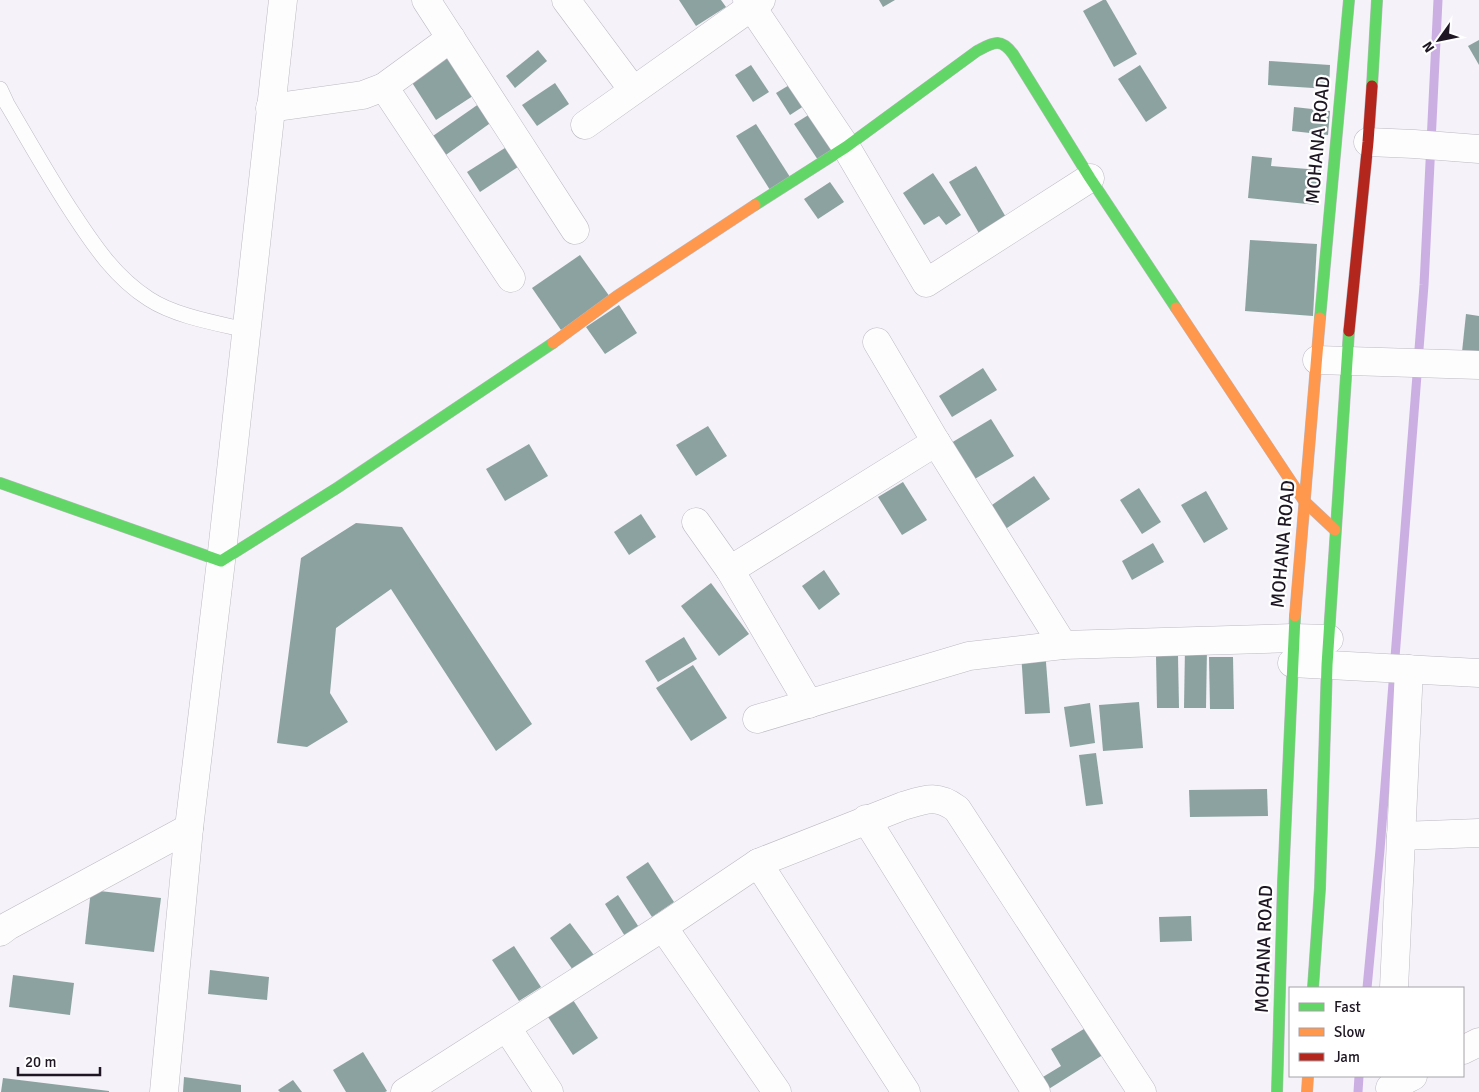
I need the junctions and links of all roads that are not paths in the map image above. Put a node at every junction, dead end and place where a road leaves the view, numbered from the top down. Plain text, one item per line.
1 (283, 0) edge
2 (426, 0) edge
3 (566, 0) edge
4 (1349, 0) edge
5 (1377, 0) edge
6 (753, 2) edge
7 (451, 38) junction
8 (384, 87) junction
9 (0, 89) edge
10 (632, 90) junction
11 (270, 108) junction
12 (585, 125) dead end
13 (1368, 142) junction
14 (846, 147) junction
15 (1479, 149) edge
16 (1090, 178) junction
17 (575, 230) dead end
18 (511, 278) dead end
19 (246, 330) junction
20 (877, 342) dead end
21 (1317, 360) junction
22 (1346, 361) junction
23 (1479, 365) edge
24 (936, 442) junction
25 (0, 483) edge
26 (1304, 501) junction
27 (696, 522) dead end
28 (1335, 530) junction
29 (221, 561) junction
30 (730, 570) junction
31 (1063, 645) junction
32 (1293, 650) junction
33 (1328, 652) junction
34 (1404, 669) junction
35 (1479, 673) edge
36 (809, 704) junction
37 (757, 719) dead end
38 (866, 819) junction
39 (189, 828) junction
40 (1479, 832) edge
41 (1401, 836) junction
42 (758, 863) junction
43 (662, 928) junction
44 (0, 932) edge
45 (1313, 987) edge
46 (1394, 987) edge
47 (507, 1028) junction
48 (1479, 1042) edge
49 (1464, 1050) edge
50 (1308, 1077) edge
51 (164, 1092) edge
52 (405, 1092) edge
53 (549, 1092) edge
54 (777, 1092) edge
55 (906, 1092) edge
56 (1036, 1092) edge
57 (1142, 1092) edge
58 (1277, 1092) edge
59 (1307, 1092) edge

1 - 11 street
2 - 7 street
3 - 10 street
4 - 21 street, MOHANA ROAD
5 - 13 street
6 - 10 street
6 - 14 street
7 - 8 street
7 - 17 street
8 - 11 street
8 - 18 street
9 - 19 lane
10 - 12 street
11 - 19 street
13 - 15 street
13 - 22 street
14 - 16 street
14 - 16 street
14 - 29 street
16 - 26 street
19 - 29 street
20 - 24 street
21 - 22 street
21 - 26 street, MOHANA ROAD
22 - 23 street
22 - 28 street
24 - 30 street
24 - 31 street
25 - 29 street
26 - 28 street
26 - 32 street, MOHANA ROAD
27 - 30 street
28 - 33 street
29 - 39 street
30 - 36 street
31 - 32 street
31 - 36 street
32 - 33 street
32 - 58 street, MOHANA ROAD
33 - 34 street
33 - 45 street
34 - 35 street
34 - 41 street
36 - 37 street
38 - 42 street
38 - 56 street
38 - 57 street
39 - 44 street
39 - 51 street
40 - 41 street
41 - 46 street
42 - 43 street
42 - 55 street
43 - 47 street
43 - 54 street
47 - 52 street
47 - 53 street
48 - 49 street
50 - 59 street

